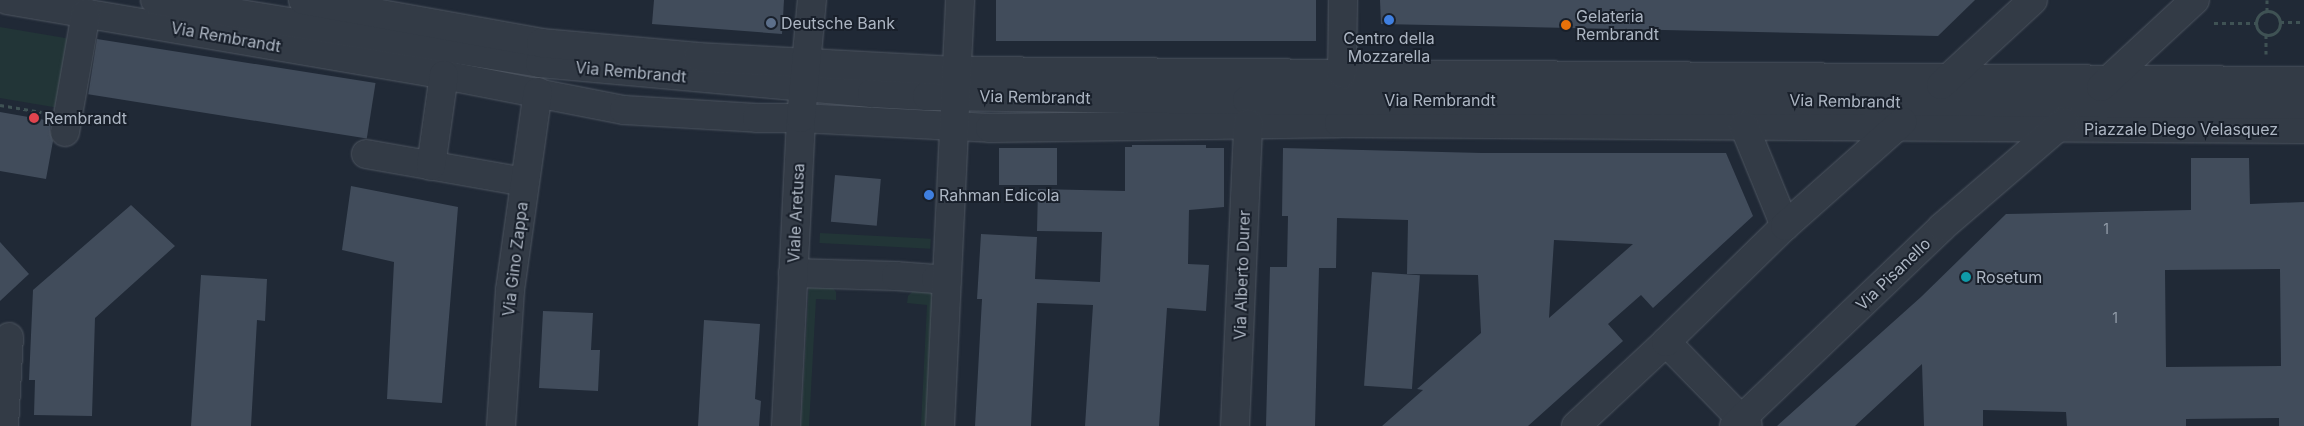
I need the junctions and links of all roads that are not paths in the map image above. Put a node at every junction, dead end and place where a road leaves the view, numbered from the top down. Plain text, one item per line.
1 (7, 0) edge
2 (155, 0) edge
3 (303, 0) edge
4 (812, 0) edge
5 (960, 0) edge
6 (1343, 0) edge
7 (2033, 0) edge
8 (2201, 11) edge
9 (86, 14) junction
10 (804, 74) junction
11 (1342, 74) junction
12 (444, 75) junction
13 (1948, 79) junction
14 (2109, 80) junction
15 (2304, 81) edge
16 (956, 84) junction
17 (538, 92) junction
18 (1923, 102) junction
19 (2083, 103) junction
20 (2304, 105) edge
21 (801, 118) junction
22 (1248, 123) junction
23 (67, 125) road end
24 (1744, 126) junction
25 (954, 127) junction
26 (1896, 127) junction
27 (2057, 128) junction
28 (2304, 128) edge
29 (366, 154) dead end
30 (431, 166) junction
31 (524, 182) junction
32 (1785, 226) junction
33 (793, 273) junction
34 (947, 282) junction
35 (9, 337) dead end
36 (1666, 342) junction
37 (1742, 423) edge
38 (4, 426) edge
39 (501, 426) edge
40 (786, 426) edge
41 (940, 426) edge
42 (1235, 426) edge
43 (1576, 426) edge

1 - 9 street, Via Rembrandt
2 - 10 street, Via Rembrandt
3 - 10 street, Via Rembrandt
4 - 10 street, Viale Aretusa
5 - 16 street
6 - 11 street
7 - 13 street
8 - 14 street, Piazzale Diego Velasquez
9 - 12 street, Via Rembrandt
9 - 23 street
10 - 16 street, Via Rembrandt
10 - 21 street, Viale Aretusa
11 - 13 street, Via Rembrandt
11 - 16 street, Via Rembrandt
12 - 17 street, Via Rembrandt
12 - 30 street
13 - 14 street
13 - 18 street
14 - 15 street
14 - 19 street, Piazzale Diego Velasquez
16 - 18 street, Via Rembrandt
16 - 25 street
17 - 21 street, Via Rembrandt
17 - 31 street, Via Gino Zappa
18 - 19 street, Piazzale Diego Velasquez
18 - 26 street
19 - 20 street, Piazzale Diego Velasquez
19 - 27 street, Piazzale Diego Velasquez
21 - 25 street, Via Rembrandt
21 - 33 street, Viale Aretusa
22 - 24 street, Via Rembrandt
22 - 25 street, Via Rembrandt
22 - 42 street, Via Alberto Durer
24 - 26 street, Via Rembrandt
24 - 32 street
25 - 34 street
26 - 27 street, Piazzale Diego Velasquez
26 - 32 street
27 - 28 street, Piazzale Diego Velasquez
27 - 37 street, Via Pisanello
29 - 30 street
30 - 31 street
31 - 39 street, Via Gino Zappa
32 - 36 street
33 - 34 street
33 - 40 street, Viale Aretusa
34 - 41 street
35 - 38 street
36 - 37 street
36 - 43 street

